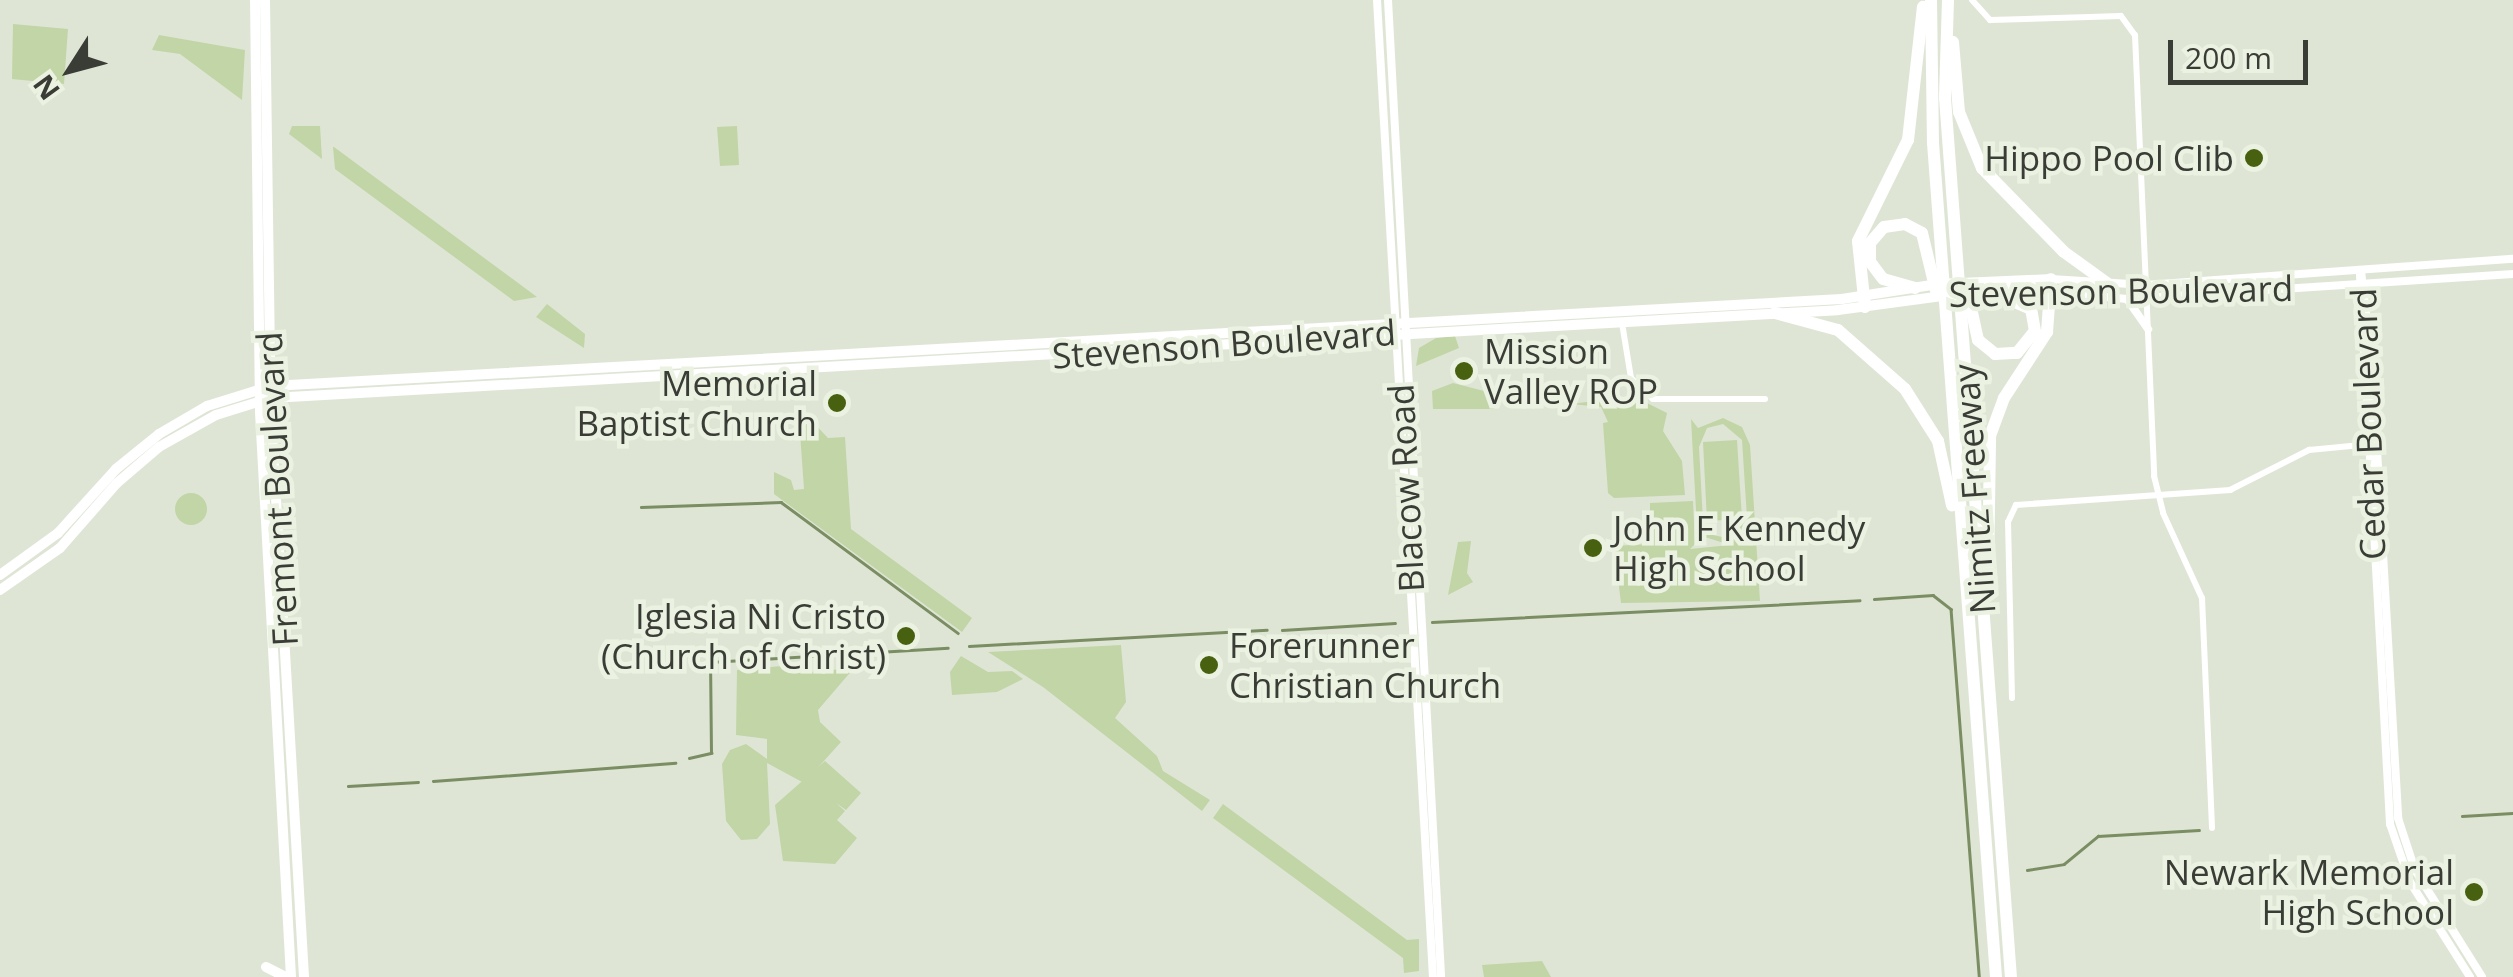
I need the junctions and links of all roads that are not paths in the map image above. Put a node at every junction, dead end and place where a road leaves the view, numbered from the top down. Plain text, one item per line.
1 (256, 0) edge
2 (265, 0) edge
3 (1378, 0) edge
4 (1388, 0) edge
5 (1930, 0) edge
6 (1949, 0) edge
7 (1972, 0) edge
8 (1953, 206) junction
9 (262, 208) junction
10 (2513, 260) edge
11 (2360, 271) junction
12 (2513, 274) edge
13 (2386, 282) junction
14 (2107, 283) junction
15 (2362, 283) junction
16 (1987, 285) junction
17 (2051, 285) junction
18 (2146, 285) junction
19 (1916, 292) junction
20 (2146, 297) junction
21 (2127, 298) junction
22 (1863, 302) junction
23 (2367, 311) junction
24 (1775, 313) junction
25 (1622, 322) junction
26 (1403, 327) junction
27 (2148, 329) junction
28 (1277, 340) junction
29 (1258, 353) dead end
30 (1950, 364) junction
31 (265, 393) junction
32 (1765, 399) dead end
33 (1402, 414) junction
34 (2372, 444) junction
35 (1416, 452) junction
36 (2157, 495) junction
37 (1962, 546) junction
38 (0, 575) edge
39 (0, 590) edge
40 (1982, 594) junction
41 (2012, 698) dead end
42 (2212, 828) dead end
43 (266, 967) dead end
44 (289, 977) edge
45 (304, 977) edge
46 (1433, 977) edge
47 (1441, 977) edge
48 (1996, 977) edge
49 (2011, 977) edge
50 (2470, 977) edge
51 (2482, 977) edge

1 - 9 main road, Fremont Boulevard
2 - 9 main road, Fremont Boulevard
3 - 26 main road, Blacow Road
4 - 26 main road, Blacow Road
5 - 22 highway
5 - 30 highway, Nimitz Freeway
6 - 8 highway, Nimitz Freeway
6 - 14 highway
7 - 18 street
8 - 16 highway
8 - 40 highway, Nimitz Freeway
9 - 31 main road, Fremont Boulevard
10 - 11 main road, Stevenson Boulevard
11 - 15 main road, Cedar Boulevard
11 - 18 main road, Stevenson Boulevard
12 - 13 main road, Stevenson Boulevard
13 - 15 main road, Stevenson Boulevard
13 - 23 main road
14 - 17 main road, Stevenson Boulevard
14 - 18 main road, Stevenson Boulevard
15 - 20 main road, Stevenson Boulevard
15 - 23 main road, Cedar Boulevard
15 - 34 main road, Cedar Boulevard
16 - 17 main road, Stevenson Boulevard
16 - 19 main road, Stevenson Boulevard
17 - 21 main road, Stevenson Boulevard
17 - 40 highway
18 - 20 street
19 - 22 main road, Stevenson Boulevard
19 - 30 highway
20 - 21 main road, Stevenson Boulevard
20 - 27 street
21 - 27 main road
22 - 24 main road, Stevenson Boulevard
22 - 26 main road, Stevenson Boulevard
23 - 34 main road, Cedar Boulevard
24 - 25 main road, Stevenson Boulevard
24 - 37 highway
25 - 26 main road, Stevenson Boulevard
25 - 32 street
26 - 28 main road, Stevenson Boulevard
26 - 31 main road, Stevenson Boulevard
26 - 33 main road, Blacow Road
26 - 35 main road, Blacow Road
27 - 36 street
28 - 29 street
28 - 31 main road, Stevenson Boulevard
30 - 37 highway, Nimitz Freeway
31 - 38 main road, Stevenson Boulevard
31 - 39 main road, Stevenson Boulevard
31 - 44 main road, Fremont Boulevard
31 - 45 main road, Fremont Boulevard
33 - 35 main road
33 - 46 main road, Blacow Road
34 - 36 street
34 - 50 main road, Cedar Boulevard
34 - 51 main road, Cedar Boulevard
35 - 47 main road, Blacow Road
36 - 41 street
36 - 42 street
37 - 48 highway, Nimitz Freeway
40 - 49 highway, Nimitz Freeway
43 - 44 main road

